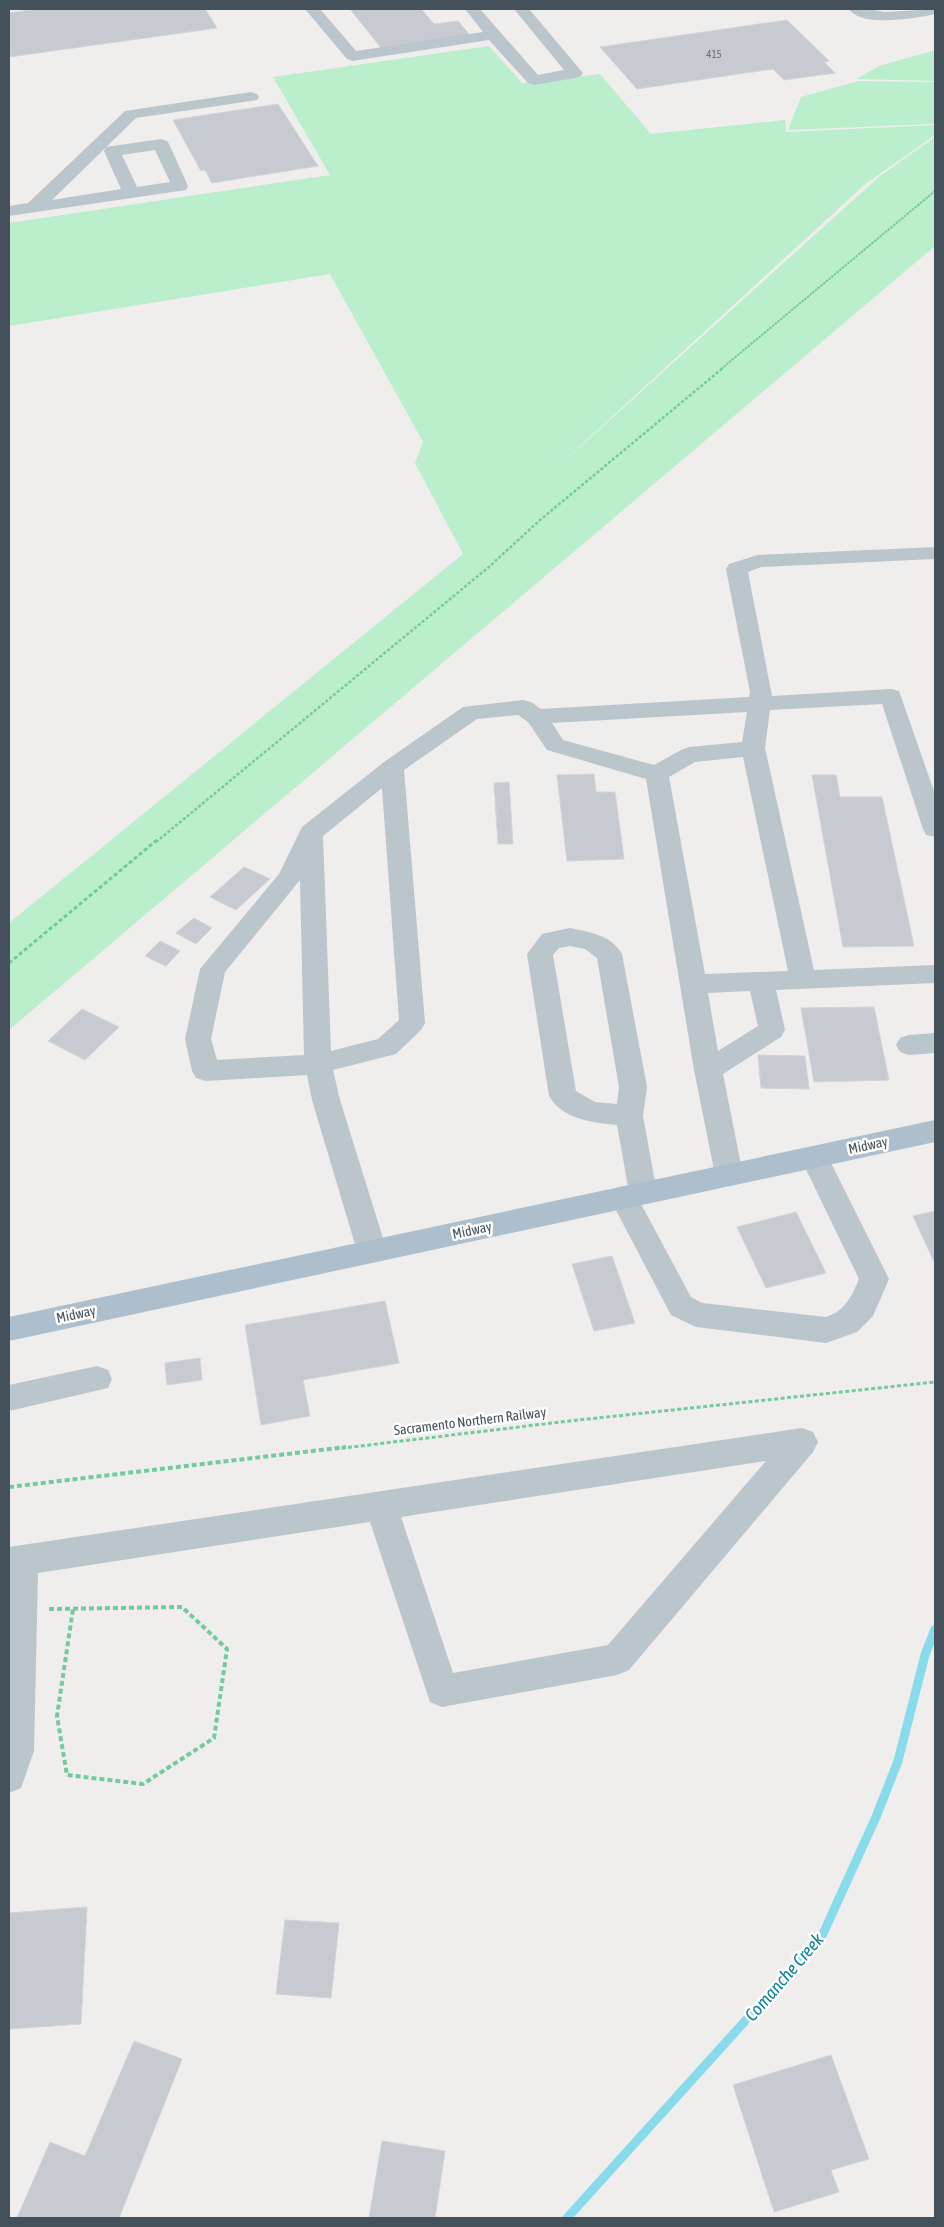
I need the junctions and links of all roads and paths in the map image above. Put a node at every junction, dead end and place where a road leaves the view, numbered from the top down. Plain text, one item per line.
1 (312, 9) edge
2 (472, 9) edge
3 (521, 9) edge
4 (856, 9) edge
5 (935, 10) edge
6 (493, 35) junction
7 (251, 97) dead end
8 (104, 149) junction
9 (935, 191) edge
10 (131, 193) junction
11 (34, 208) junction
12 (9, 211) edge
13 (935, 553) edge
14 (760, 704) junction
15 (536, 717) junction
16 (753, 748) junction
17 (392, 767) junction
18 (657, 774) junction
19 (935, 829) edge
20 (311, 833) junction
21 (9, 963) edge
22 (935, 974) edge
23 (803, 979) junction
24 (761, 980) junction
25 (694, 984) junction
26 (935, 1043) edge
27 (908, 1045) dead end
28 (318, 1064) junction
29 (708, 1070) junction
30 (629, 1116) junction
31 (935, 1131) edge
32 (814, 1157) junction
33 (729, 1175) junction
34 (633, 1195) junction
35 (372, 1251) junction
36 (9, 1328) edge
37 (97, 1379) dead end
38 (935, 1382) edge
39 (9, 1398) edge
40 (9, 1487) edge
41 (381, 1506) junction
42 (16, 1562) edge
43 (21, 1609) junction
44 (73, 1609) junction
45 (9, 1776) edge

1 - 6 lane
2 - 6 lane
3 - 6 lane
4 - 5 lane
7 - 8 lane
8 - 10 lane
8 - 10 lane
8 - 11 lane
9 - 21 path
10 - 11 lane
11 - 12 lane
13 - 14 lane
14 - 15 lane
14 - 16 lane
14 - 19 lane
15 - 17 lane
15 - 18 lane
16 - 18 lane
16 - 23 lane
17 - 20 lane
17 - 28 lane
18 - 25 lane
20 - 28 lane
20 - 28 lane
22 - 23 lane
23 - 24 lane
24 - 25 lane
24 - 29 lane
25 - 29 lane
26 - 27 lane
28 - 35 lane
29 - 33 lane
30 - 30 lane
30 - 34 lane
31 - 32 main road, Midway
32 - 33 main road, Midway
32 - 34 lane
33 - 34 main road, Midway
34 - 35 main road, Midway
35 - 36 main road, Midway
37 - 39 lane
38 - 40 path, Sacramento Northern Railway
41 - 41 lane
41 - 42 lane
42 - 43 lane
43 - 44 path
43 - 45 lane
44 - 44 path

